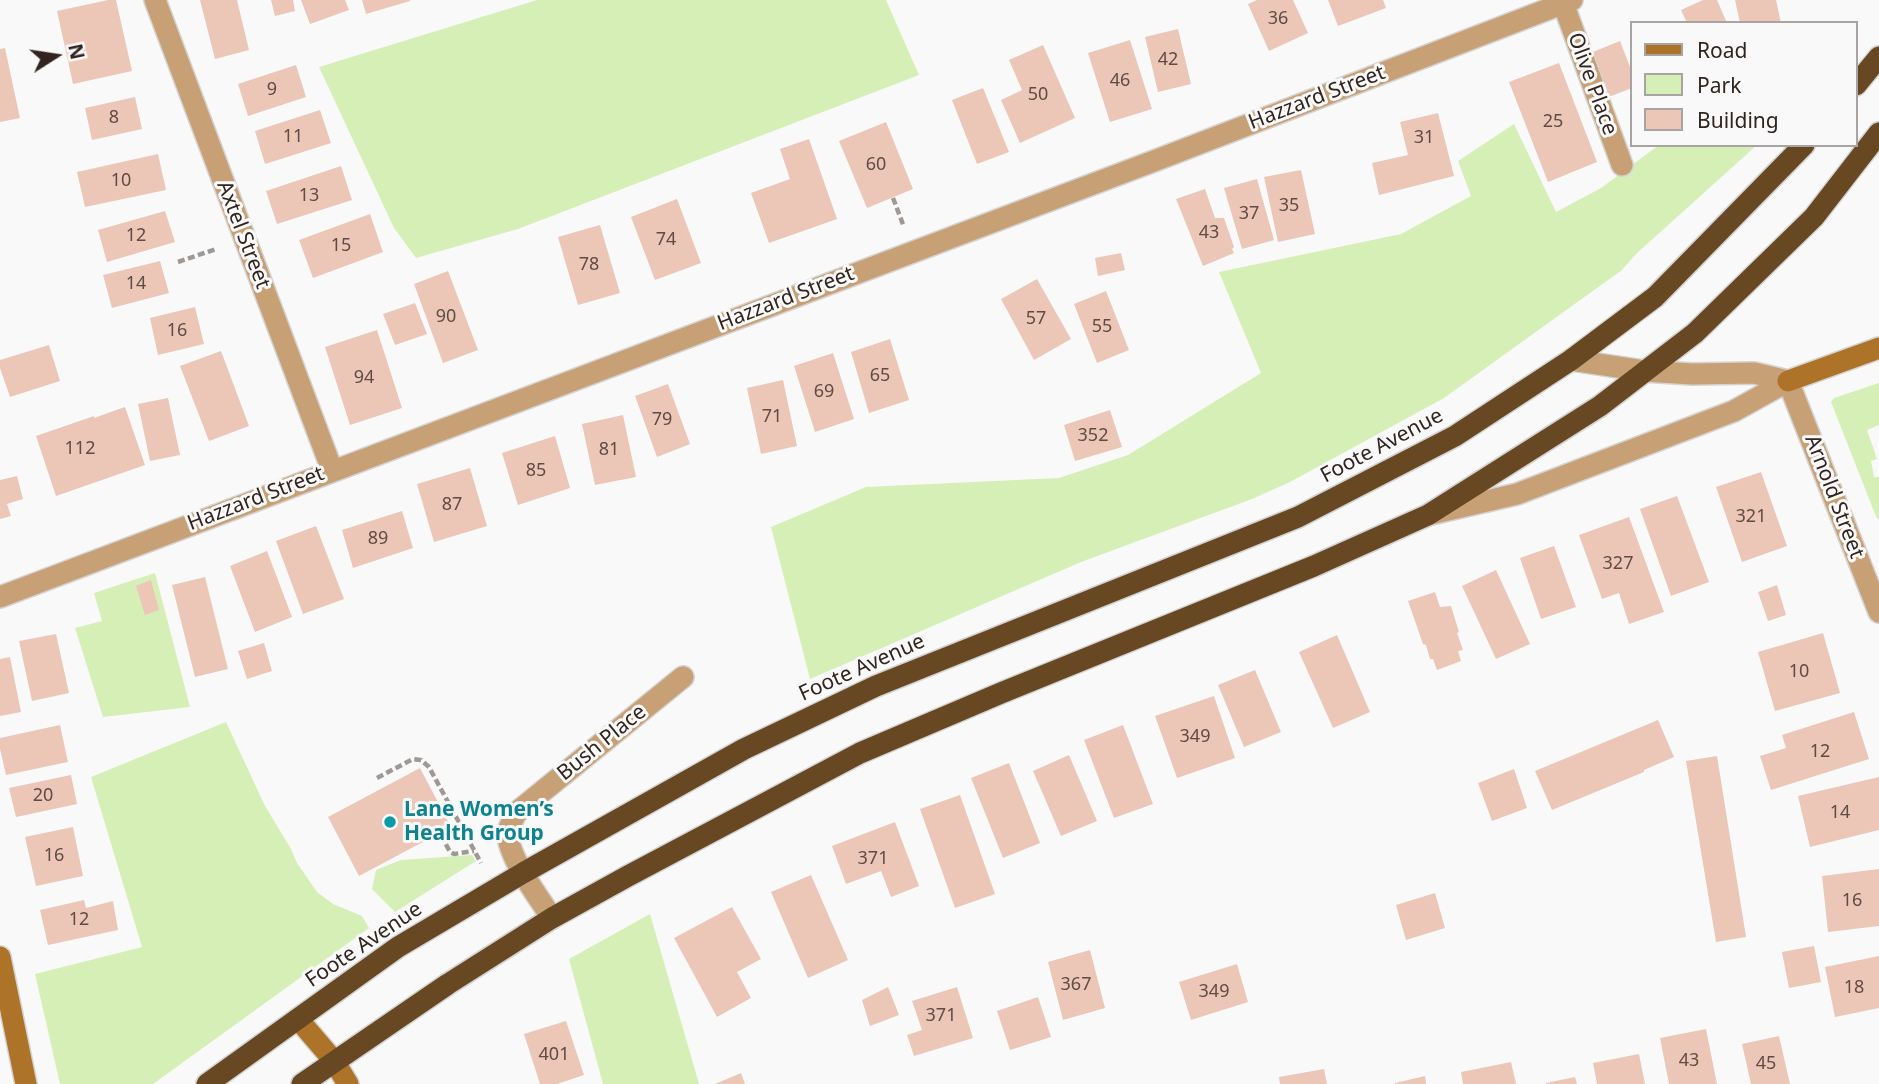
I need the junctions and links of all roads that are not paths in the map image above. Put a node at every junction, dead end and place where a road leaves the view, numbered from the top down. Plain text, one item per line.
1 (155, 0) edge
2 (1568, 2) edge
3 (1879, 57) edge
4 (1858, 83) edge
5 (1879, 133) edge
6 (1802, 147) edge
7 (1622, 165) dead end
8 (1879, 348) edge
9 (1571, 360) junction
10 (1644, 372) junction
11 (1788, 381) junction
12 (332, 470) junction
13 (1428, 515) junction
14 (0, 597) edge
15 (1879, 612) edge
16 (683, 677) dead end
17 (523, 873) junction
18 (552, 918) junction
19 (0, 957) edge
20 (298, 1019) junction
21 (334, 1061) junction
22 (26, 1084) edge
23 (207, 1084) edge
24 (302, 1084) edge
25 (348, 1084) edge

1 - 12 street, Axtel Street
2 - 7 street, Olive Place
2 - 12 street, Hazzard Street
3 - 4 highway
5 - 10 highway
6 - 9 highway, Foote Avenue
8 - 11 street
9 - 10 street
9 - 17 highway, Foote Avenue
10 - 11 street
10 - 13 highway
11 - 13 street
11 - 15 street, Arnold Street
12 - 14 street, Hazzard Street
13 - 18 highway
16 - 17 street, Bush Place
17 - 18 street, Bush Place
17 - 20 highway, Foote Avenue
18 - 21 highway
19 - 22 street
20 - 21 street
20 - 23 highway, Foote Avenue
21 - 24 highway
21 - 25 street

